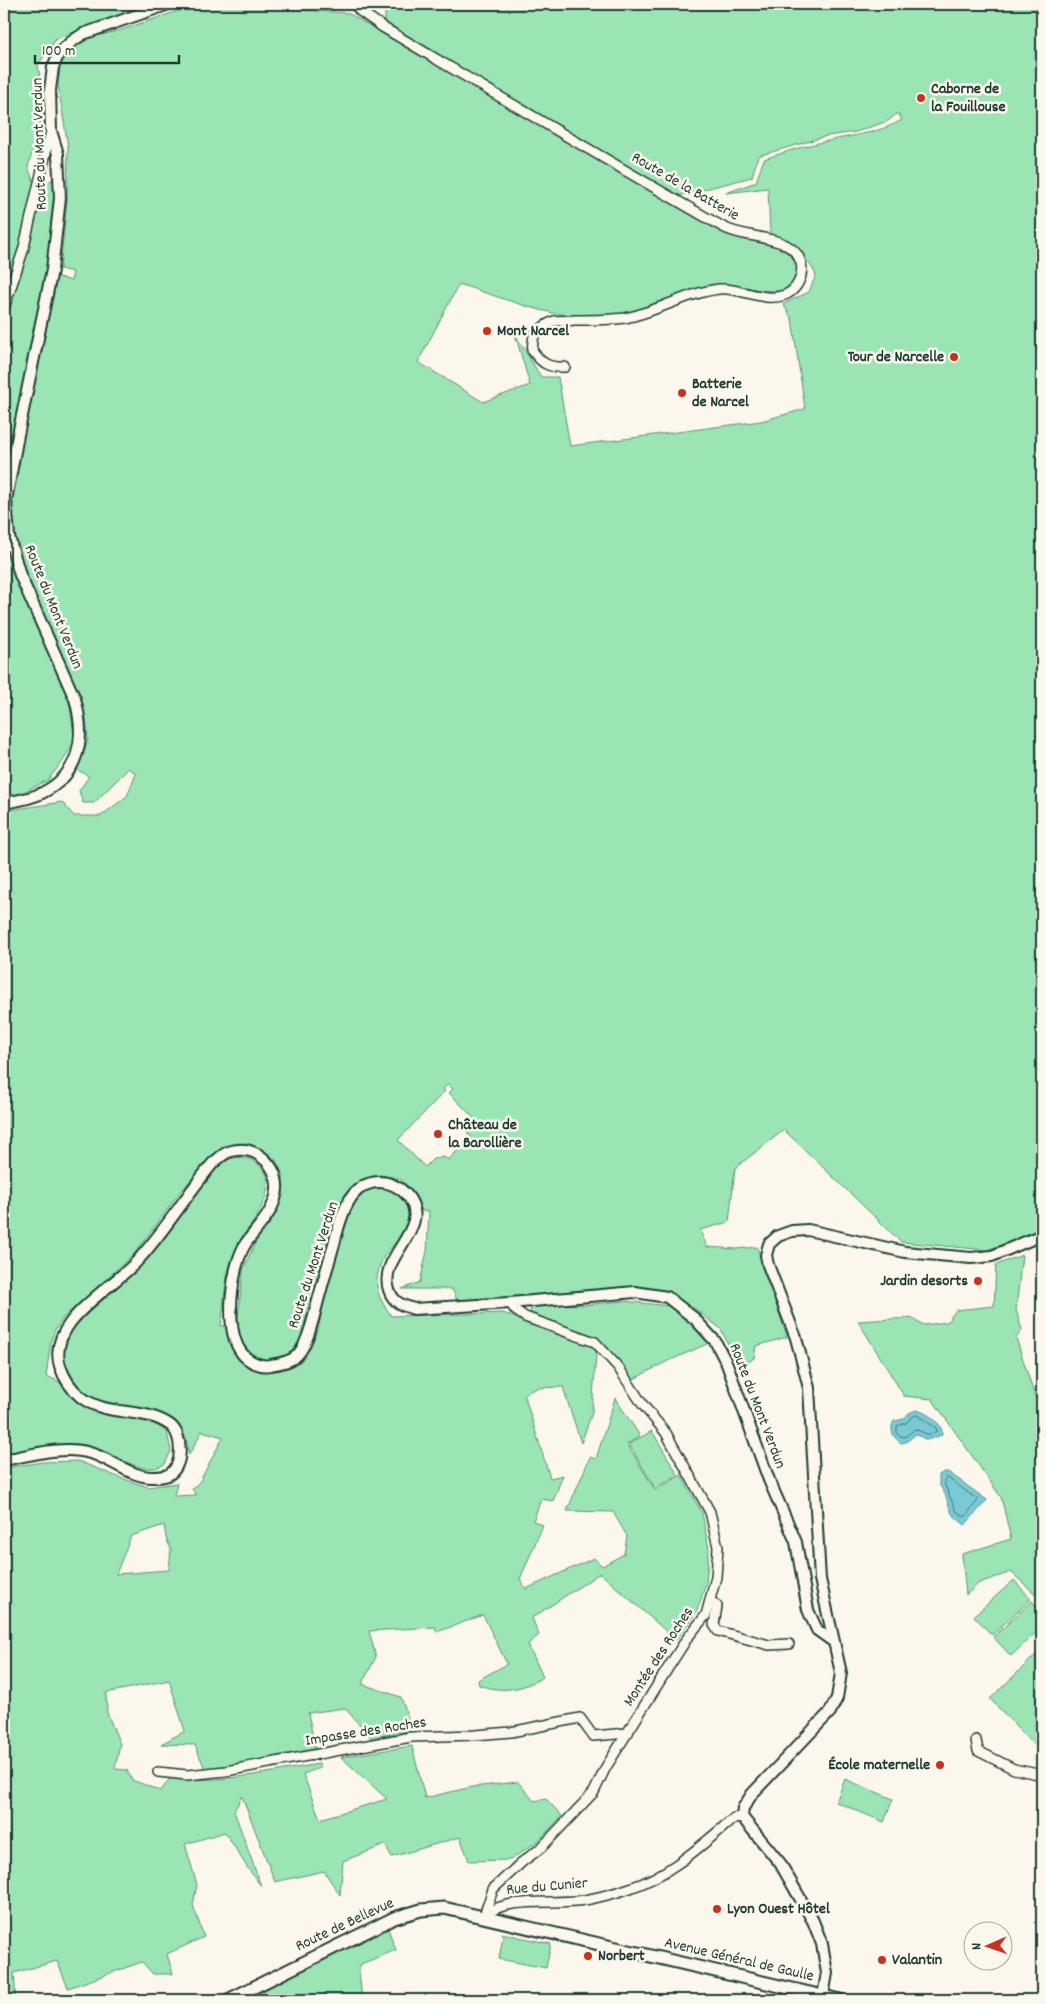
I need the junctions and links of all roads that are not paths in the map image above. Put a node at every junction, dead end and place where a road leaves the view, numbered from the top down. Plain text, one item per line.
1 (168, 4) edge
2 (354, 4) edge
3 (52, 131) junction
4 (4, 308) edge
5 (565, 367) dead end
6 (4, 803) edge
7 (1042, 1235) edge
8 (510, 1303) junction
9 (4, 1460) edge
10 (711, 1601) junction
11 (834, 1642) junction
12 (789, 1644) dead end
13 (628, 1733) junction
14 (976, 1740) dead end
15 (158, 1772) dead end
16 (1042, 1775) edge
17 (742, 1817) junction
18 (484, 1916) junction
19 (823, 1996) junction
20 (228, 2000) edge
21 (839, 2000) edge

1 - 3 street, Route du Mont Verdun
2 - 5 street, Route de la Batterie
3 - 4 street
3 - 6 street, Route du Mont Verdun
7 - 11 street
8 - 9 street, Route du Mont Verdun
8 - 10 street, Montée des Roches
8 - 11 street, Route du Mont Verdun
10 - 12 street
10 - 13 street, Montée des Roches
11 - 17 street
13 - 15 street, Impasse des Roches
13 - 18 street, Montée des Roches
14 - 16 street
17 - 18 street, Rue du Cunier
17 - 19 street
18 - 19 main road, Avenue Général de Gaulle
18 - 20 main road, Route de Bellevue
19 - 21 main road, Avenue Général de Gaulle

